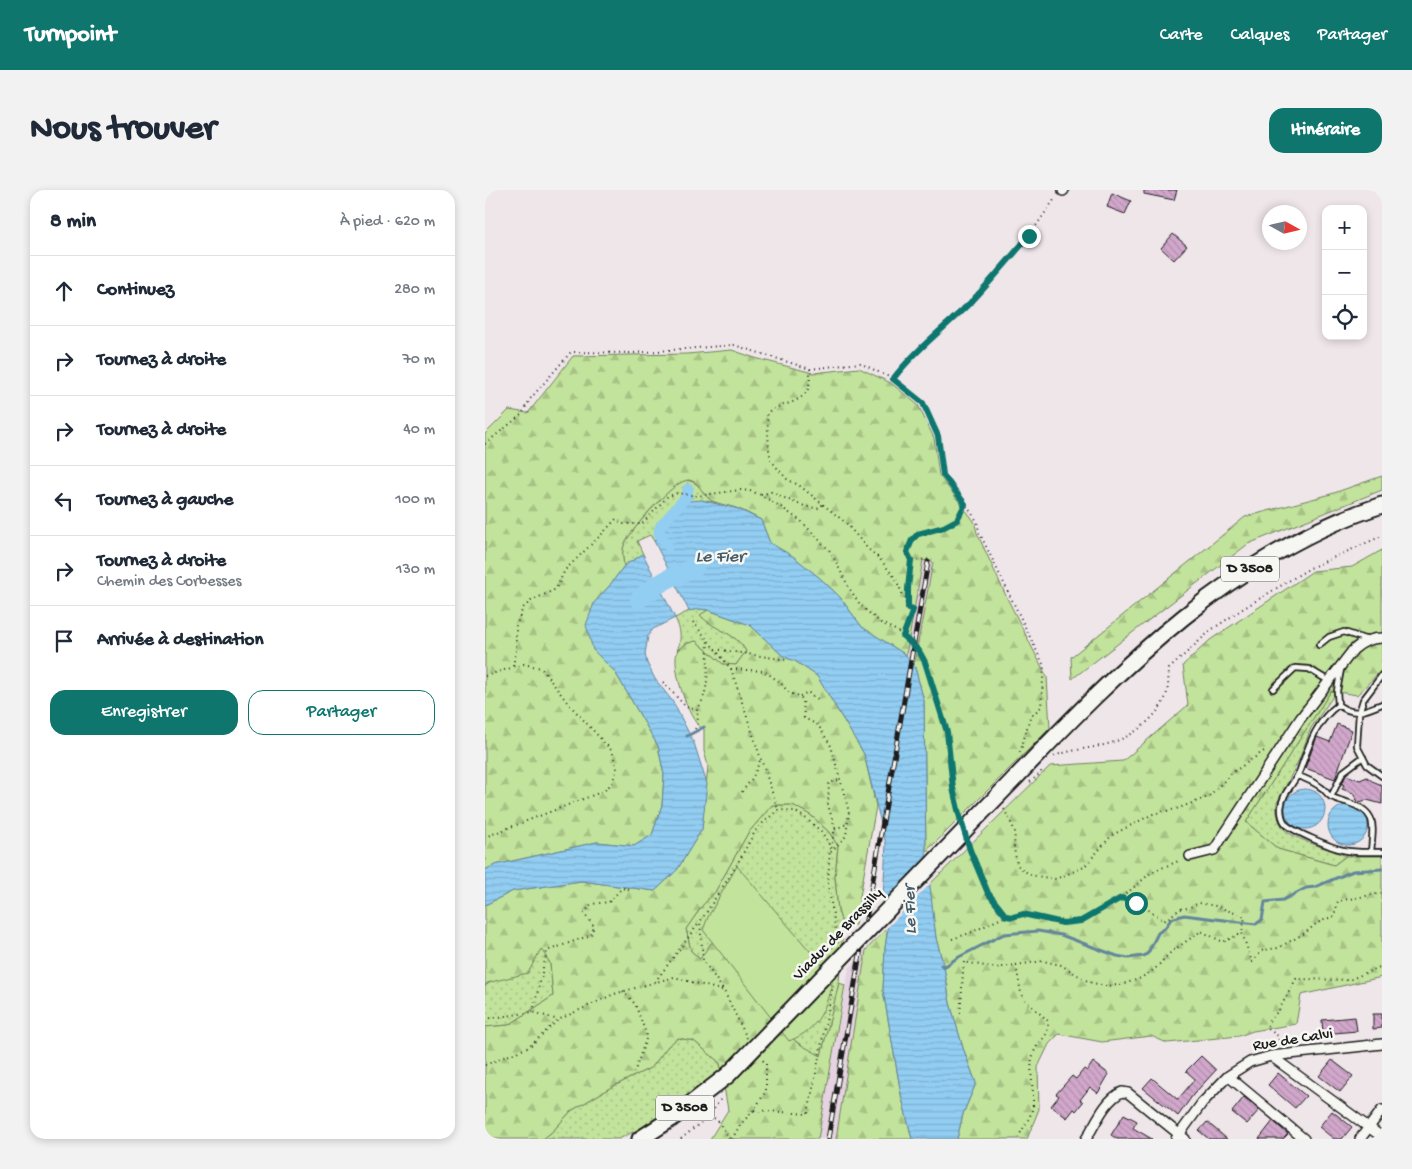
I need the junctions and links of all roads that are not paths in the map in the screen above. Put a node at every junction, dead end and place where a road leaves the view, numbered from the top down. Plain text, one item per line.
1 (1382, 505) edge
2 (1382, 638) edge
3 (1369, 640) junction
4 (1319, 645) dead end
5 (1341, 666) junction
6 (1382, 675) edge
7 (1329, 681) junction
8 (1273, 689) dead end
9 (1382, 704) edge
10 (1338, 705) junction
11 (1359, 713) junction
12 (1363, 757) junction
13 (1298, 776) junction
14 (1382, 776) edge
15 (1331, 797) junction
16 (1371, 852) junction
17 (1382, 852) edge
18 (1190, 856) road end
19 (1382, 1044) edge
20 (1271, 1056) junction
21 (728, 1075) junction
22 (1228, 1076) junction
23 (1382, 1110) edge
24 (1369, 1127) junction
25 (1180, 1137) edge
26 (1382, 1137) edge
27 (640, 1139) edge
28 (655, 1139) edge
29 (1087, 1139) edge
30 (1304, 1139) edge
31 (1360, 1139) edge

1 - 21 highway, Viaduc de Brassilly / D 3508, bridge
2 - 3 street
3 - 4 lane
3 - 5 street
5 - 7 street
5 - 10 lane
6 - 11 lane
7 - 8 lane
7 - 18 street
9 - 11 lane
10 - 11 lane
10 - 13 lane
11 - 12 lane
12 - 14 lane
12 - 15 lane
13 - 15 lane
13 - 16 lane
15 - 16 lane
16 - 17 lane
19 - 20 street, Rue de Calvi
20 - 22 street, Rue de Calvi
20 - 24 street
21 - 27 highway, D 3508
21 - 28 highway, D 3508
22 - 25 street, Rue de Calvi
22 - 30 street
23 - 24 street
24 - 26 street
24 - 31 street
25 - 29 street

